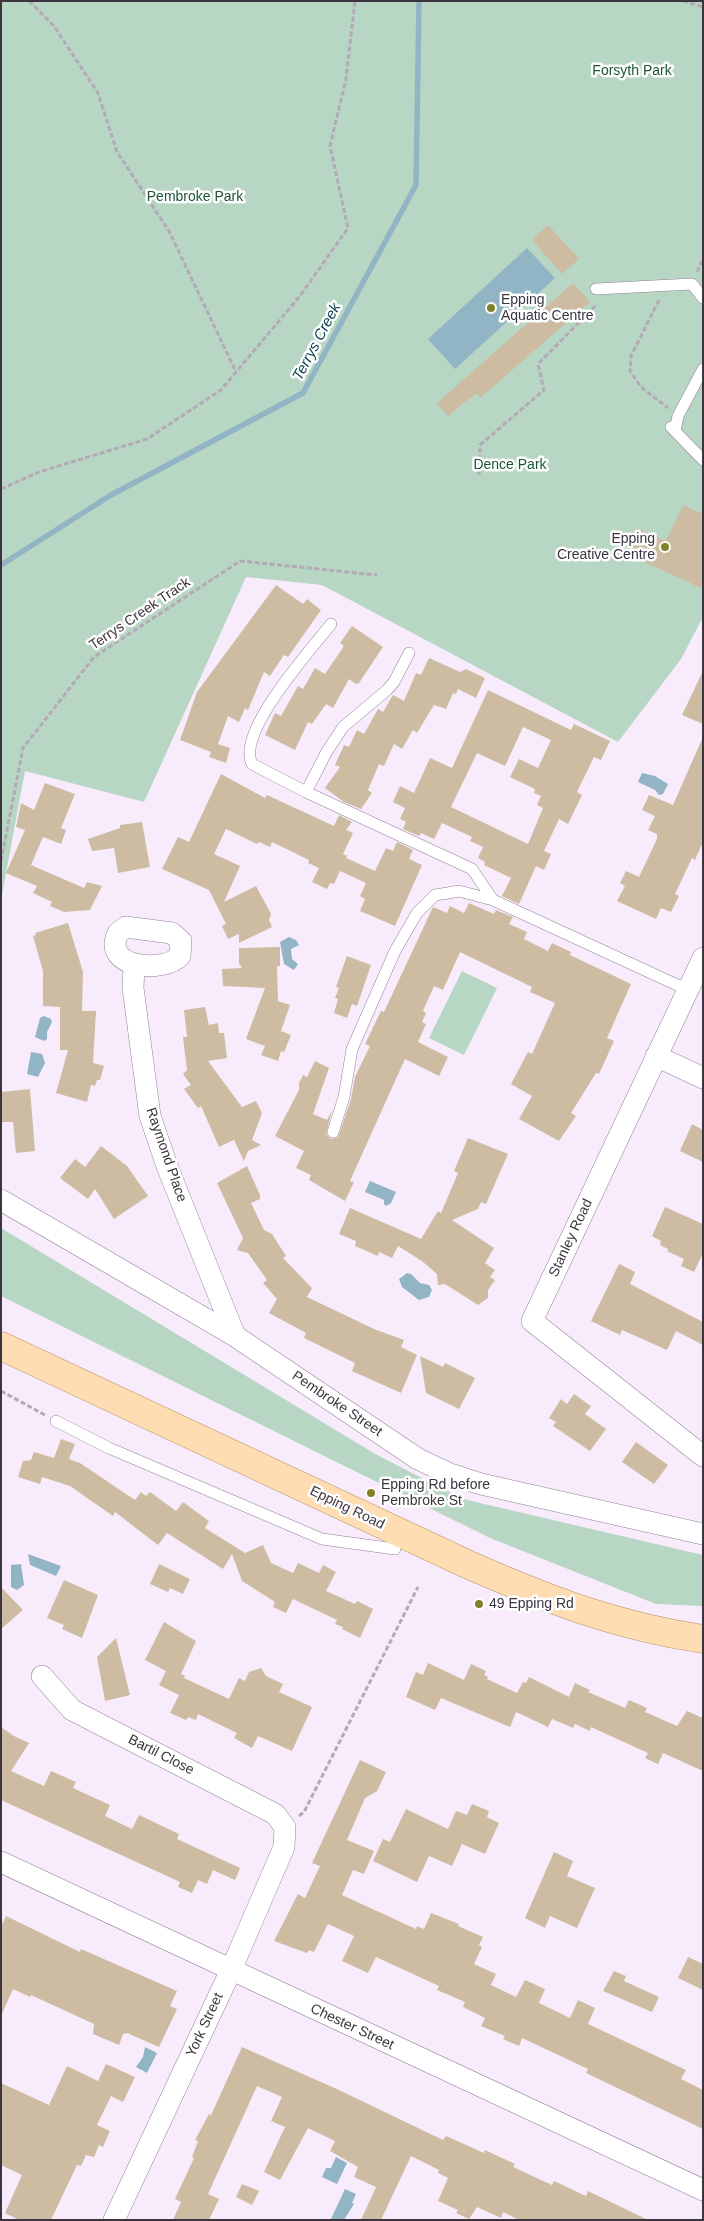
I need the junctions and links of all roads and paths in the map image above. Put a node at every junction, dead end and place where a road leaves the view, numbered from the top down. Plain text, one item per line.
1 (29, 1) edge
2 (355, 1) edge
3 (683, 1) edge
4 (703, 7) edge
5 (666, 286) junction
6 (596, 289) dead end
7 (619, 289) junction
8 (703, 298) edge
9 (703, 369) edge
10 (236, 372) junction
11 (678, 416) junction
12 (703, 460) edge
13 (478, 475) dead end
14 (1, 489) edge
15 (378, 575) dead end
16 (331, 624) dead end
17 (409, 653) dead end
18 (306, 792) junction
19 (1, 862) edge
20 (493, 900) junction
21 (703, 958) edge
22 (134, 966) dead end
23 (688, 990) junction
24 (656, 1056) junction
25 (703, 1078) edge
26 (333, 1132) dead end
27 (1, 1200) edge
28 (235, 1336) junction
29 (1, 1346) edge
30 (1, 1367) edge
31 (1, 1391) edge
32 (56, 1421) joint
33 (703, 1456) edge
34 (703, 1534) edge
35 (395, 1549) junction
36 (418, 1587) dead end
37 (703, 1639) edge
38 (703, 1657) edge
39 (42, 1676) dead end
40 (285, 1827) junction
41 (1, 1862) edge
42 (231, 1970) junction
43 (703, 2190) edge
44 (114, 2220) edge

1 - 10 path
2 - 10 path
3 - 4 path
5 - 7 lane
5 - 8 lane
5 - 11 path
6 - 7 lane
7 - 13 path
9 - 11 lane
10 - 14 path
11 - 12 lane
15 - 19 path, Terrys Creek Track
16 - 18 lane
17 - 18 lane
18 - 20 lane
20 - 23 lane
20 - 26 lane
21 - 23 street, Stanley Road
22 - 28 street, Raymond Place
23 - 24 street, Stanley Road
24 - 25 street
24 - 33 street, Stanley Road
27 - 28 street, Pembroke Street
28 - 34 street, Pembroke Street
29 - 37 main road, Epping Road
30 - 35 main road, Epping Road
31 - 32 path
32 - 35 lane
35 - 38 main road, Epping Road
36 - 40 path
39 - 40 street, Bartil Close
40 - 42 street, York Street
41 - 42 street, Chester Street
42 - 43 street, Chester Street
42 - 44 street, York Street

